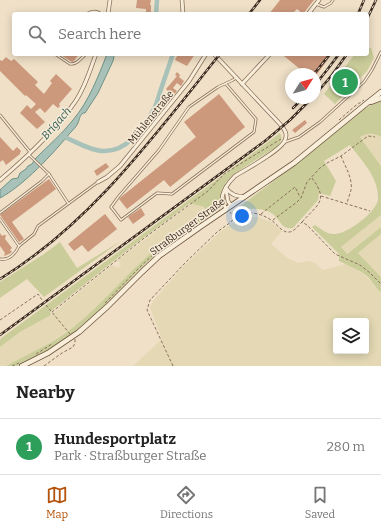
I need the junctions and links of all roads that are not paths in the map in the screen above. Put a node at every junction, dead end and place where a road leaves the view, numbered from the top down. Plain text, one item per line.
1 (110, 0) edge
2 (182, 0) edge
3 (319, 0) edge
4 (333, 0) edge
5 (316, 4) junction
6 (108, 12) edge
7 (183, 12) edge
8 (310, 12) edge
9 (381, 52) edge
10 (58, 56) edge
11 (84, 56) edge
12 (95, 56) edge
13 (205, 56) edge
14 (216, 56) edge
15 (268, 56) edge
16 (236, 78) junction
17 (226, 84) junction
18 (242, 84) junction
19 (381, 92) edge
20 (381, 98) edge
21 (365, 102) junction
22 (0, 115) edge
23 (285, 142) junction
24 (30, 154) junction
25 (49, 174) junction
26 (0, 180) edge
27 (98, 182) joint
28 (226, 188) junction
29 (245, 197) junction
30 (68, 203) junction
31 (228, 208) junction
32 (0, 212) edge
33 (0, 219) edge
34 (19, 246) junction
35 (0, 258) edge
36 (22, 366) edge

1 - 6 street
2 - 7 street
3 - 5 street
4 - 5 lane
5 - 8 street
9 - 23 lane
10 - 11 lane
12 - 24 street
13 - 27 street, Mühlenstraße
14 - 16 street
15 - 18 street
16 - 17 lane
16 - 18 street
17 - 17 lane
18 - 23 street
19 - 21 main road, Straßburger Straße
20 - 21 main road, Straßburger Straße
21 - 29 main road, Straßburger Straße
22 - 24 lane
23 - 28 street
24 - 25 lane
24 - 26 street
25 - 30 lane
25 - 32 lane
27 - 30 lane
28 - 29 street
28 - 31 street
28 - 31 street
29 - 31 main road, Straßburger Straße
30 - 34 lane
31 - 36 main road, Straßburger Straße
33 - 34 lane
34 - 35 lane

